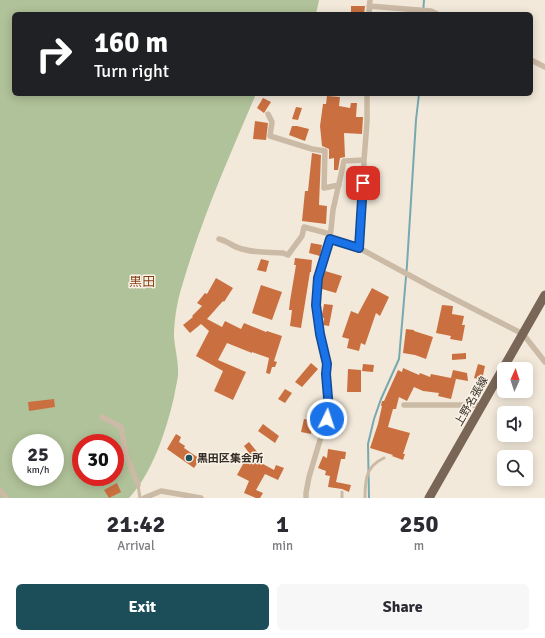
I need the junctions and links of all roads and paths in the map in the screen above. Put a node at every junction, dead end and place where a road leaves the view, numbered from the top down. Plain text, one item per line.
1 (369, 3) edge
2 (433, 12) edge
3 (533, 61) edge
4 (545, 67) edge
5 (367, 96) edge
6 (268, 114) dead end
7 (364, 160) junction
8 (339, 185) junction
9 (330, 236) junction
10 (219, 239) dead end
11 (359, 248) junction
12 (545, 295) edge
13 (522, 334) junction
14 (544, 360) edge
15 (404, 405) dead end
16 (483, 405) junction
17 (102, 417) dead end
18 (384, 458) dead end
19 (138, 485) joint
20 (0, 490) edge
21 (342, 492) dead end
22 (6, 498) edge
23 (140, 498) edge
24 (144, 498) edge
25 (201, 498) edge
26 (306, 498) edge
27 (342, 498) edge
28 (365, 498) edge
29 (429, 498) edge

1 - 2 street
3 - 4 street
5 - 7 street
6 - 8 street
7 - 8 street
7 - 11 street
8 - 9 street
9 - 10 street
9 - 11 street
9 - 26 street
11 - 13 street
12 - 13 main road, 上野名張線
13 - 14 street
13 - 16 main road, 上野名張線
15 - 16 street
16 - 29 main road, 上野名張線
17 - 19 street
18 - 28 lane
19 - 23 lane
20 - 22 street
21 - 27 lane
24 - 25 street

